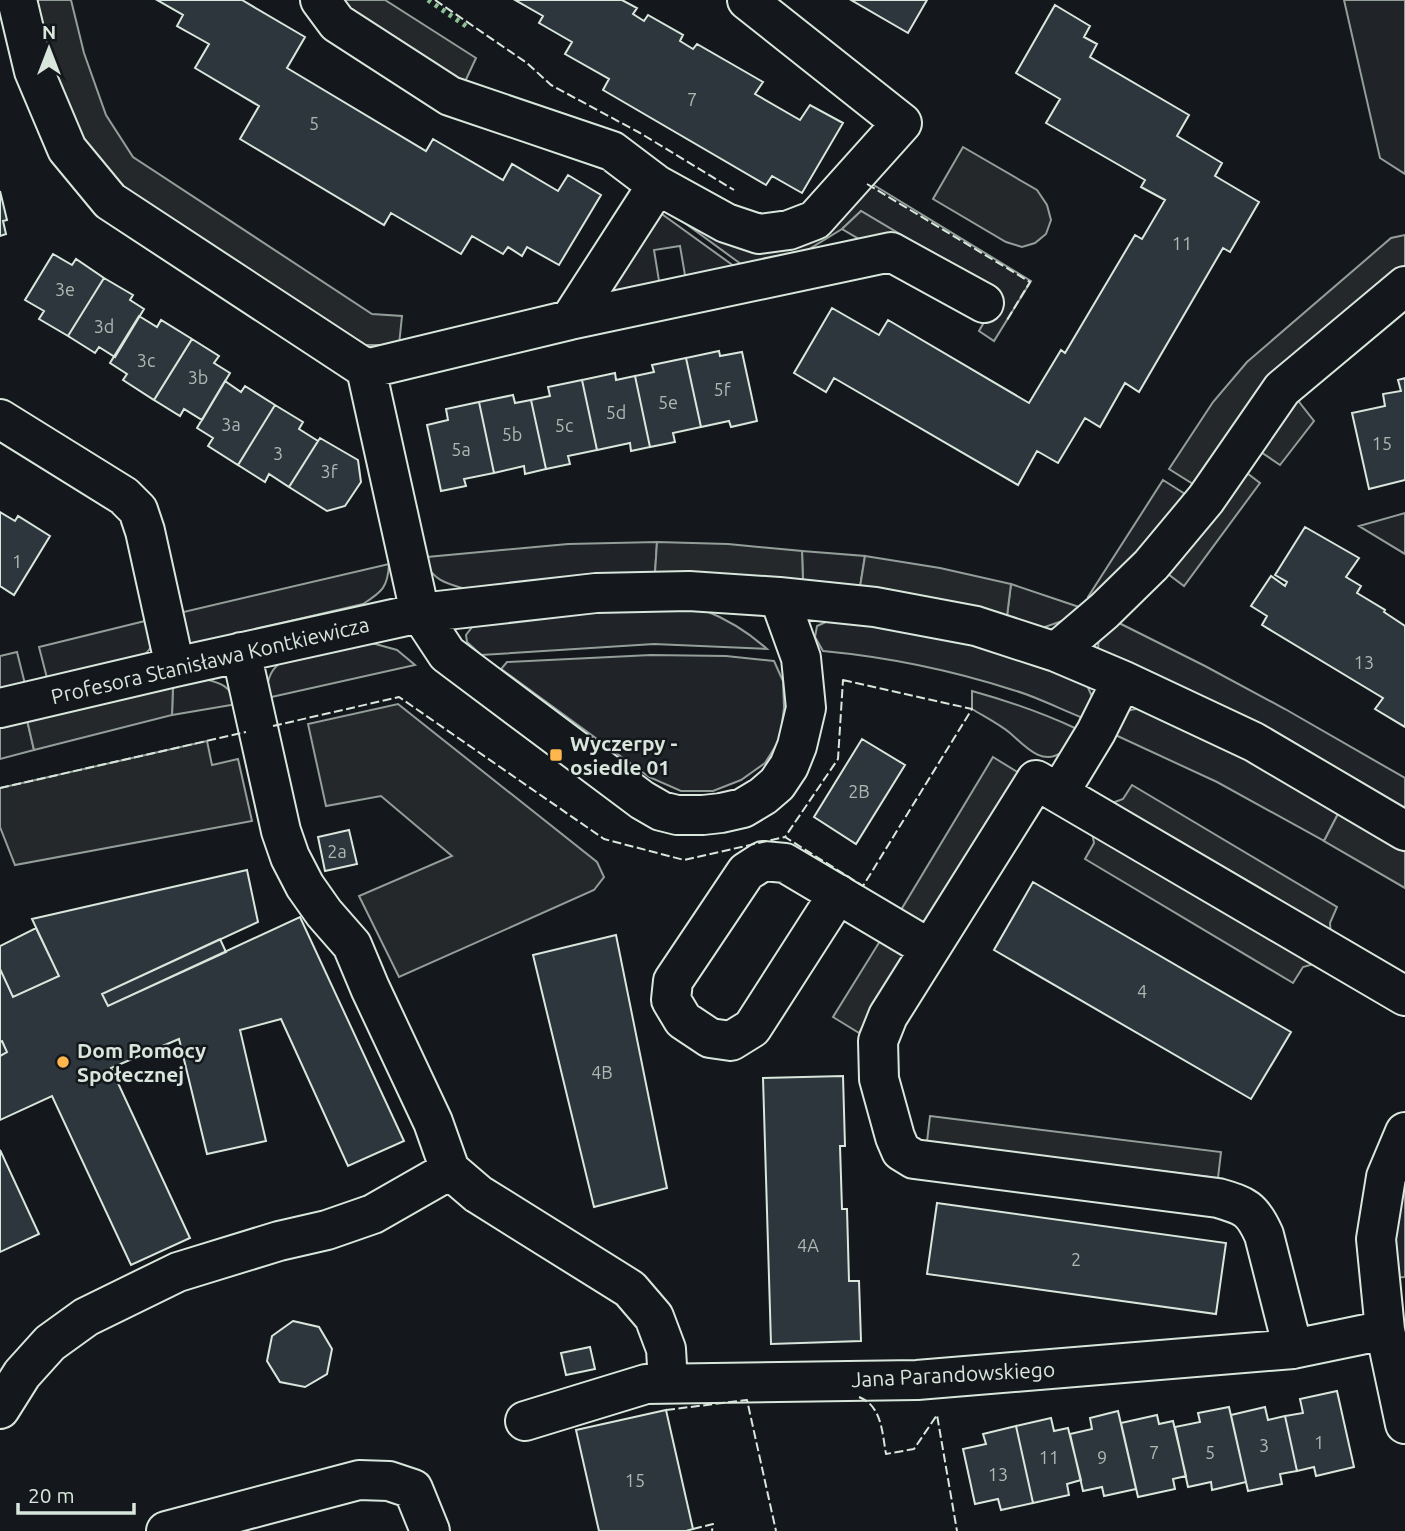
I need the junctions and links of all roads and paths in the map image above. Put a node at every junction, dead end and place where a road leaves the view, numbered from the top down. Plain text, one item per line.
1 (17, 0) edge
2 (320, 0) edge
3 (747, 0) edge
4 (657, 185) junction
5 (1405, 286) edge
6 (984, 303) dead end
7 (570, 320) junction
8 (366, 369) junction
9 (0, 419) edge
10 (779, 597) junction
11 (419, 613) junction
12 (241, 652) junction
13 (1056, 652) junction
14 (176, 667) junction
15 (1122, 680) junction
16 (0, 708) edge
17 (1059, 793) junction
18 (1405, 831) edge
19 (838, 894) junction
20 (930, 949) junction
21 (1405, 996) edge
22 (1405, 1132) edge
23 (450, 1170) junction
24 (1385, 1330) junction
25 (1293, 1349) junction
26 (668, 1383) junction
27 (0, 1409) edge
28 (525, 1421) dead end
29 (1405, 1424) edge
30 (166, 1531) edge
31 (430, 1531) edge

1 - 8 street
2 - 4 street
3 - 4 street
4 - 7 street
5 - 13 street
6 - 7 street
7 - 8 street
8 - 11 street
9 - 14 street
10 - 11 street, Profesora Stanisława Kontkiewicza
10 - 11 street
10 - 13 street, Profesora Stanisława Kontkiewicza
11 - 12 street, Profesora Stanisława Kontkiewicza
12 - 14 street, Profesora Stanisława Kontkiewicza
12 - 23 street
13 - 15 street, Profesora Stanisława Kontkiewicza
14 - 16 street, Profesora Stanisława Kontkiewicza
15 - 17 street
15 - 18 street, Profesora Stanisława Kontkiewicza
17 - 20 street
17 - 21 street
19 - 19 street
19 - 20 street
20 - 25 street
22 - 24 street
23 - 26 street
23 - 27 street
24 - 25 street, Jana Parandowskiego
24 - 29 street
25 - 26 street, Jana Parandowskiego
26 - 28 street, Jana Parandowskiego
30 - 31 street

